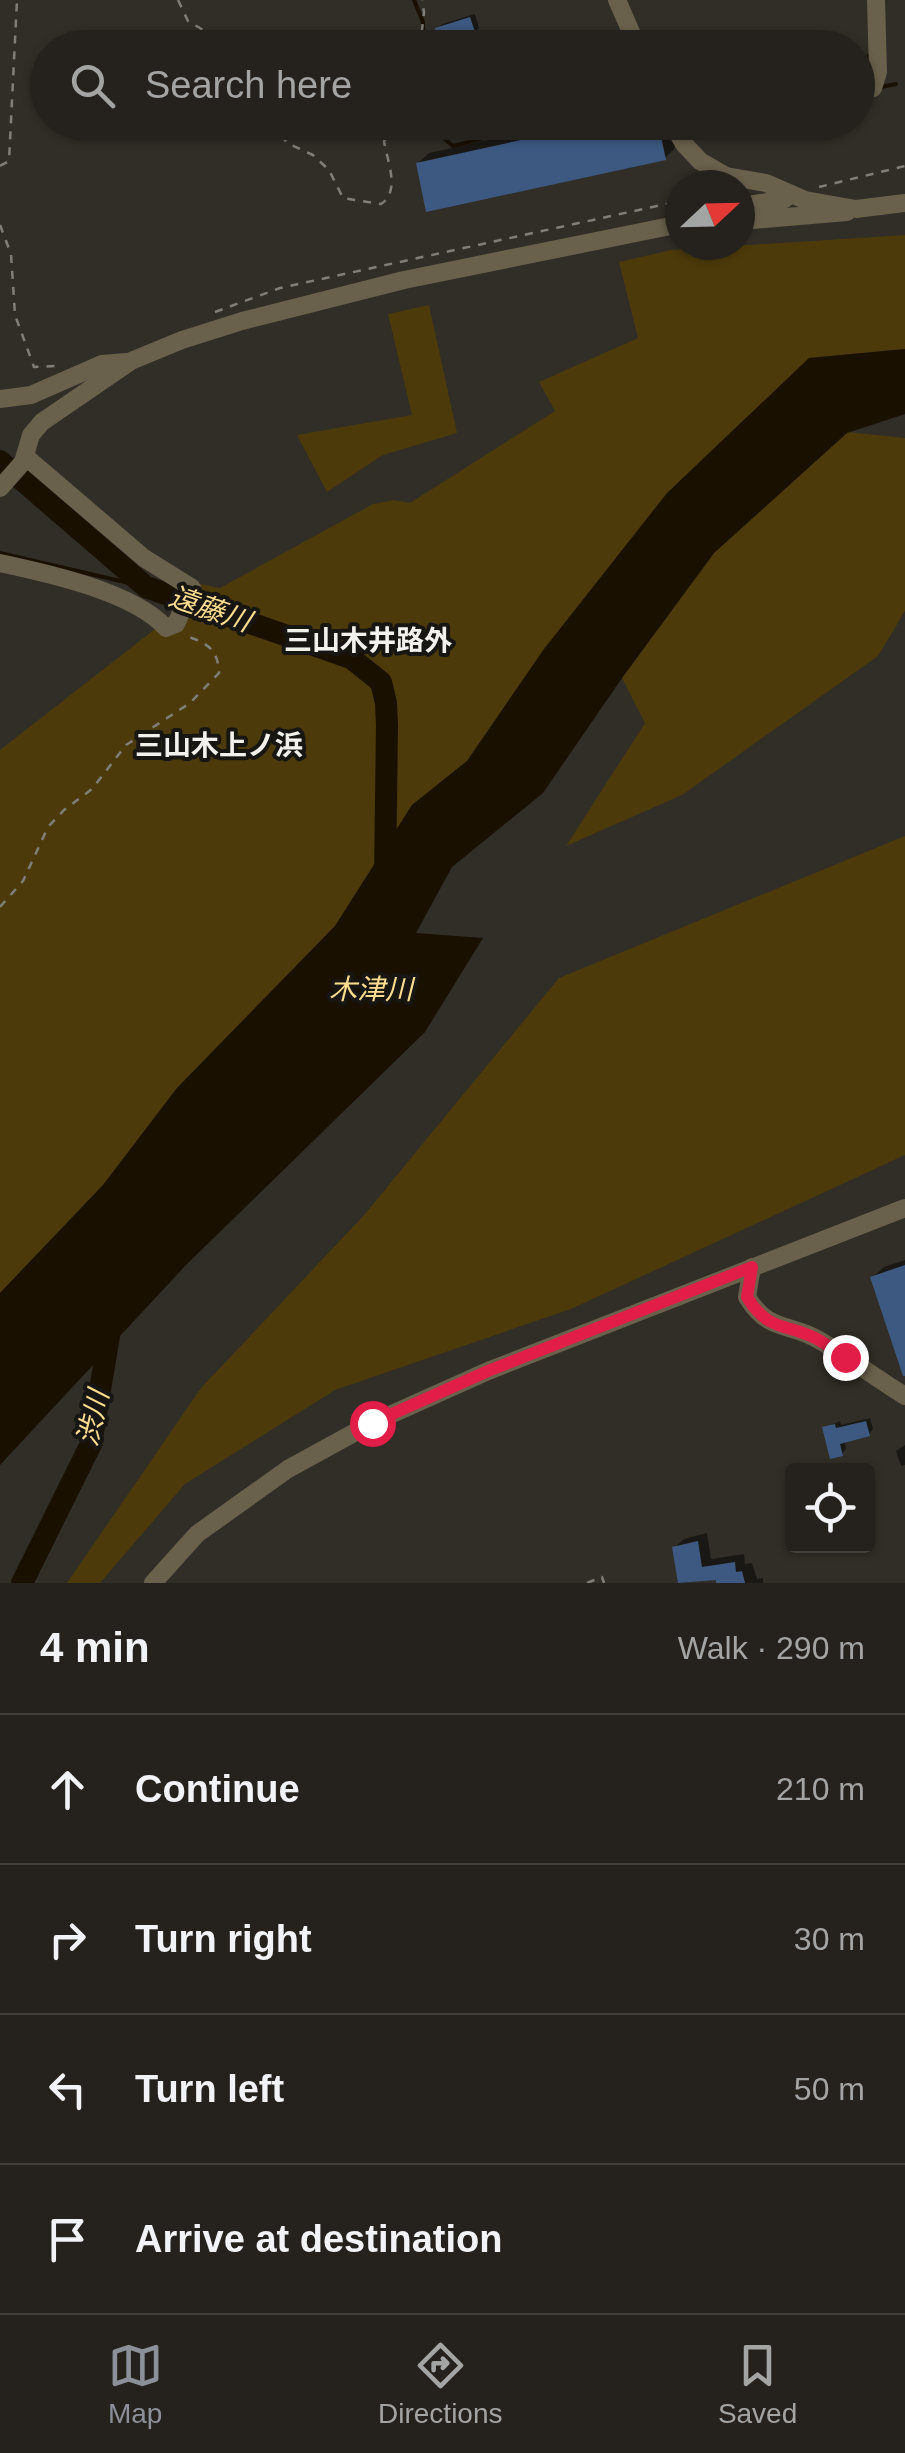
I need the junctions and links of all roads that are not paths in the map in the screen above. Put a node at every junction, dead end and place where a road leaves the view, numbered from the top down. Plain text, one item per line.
1 (617, 0) edge
2 (876, 0) edge
3 (630, 30) edge
4 (875, 80) edge
5 (682, 140) edge
6 (791, 194) junction
7 (905, 203) edge
8 (755, 204) edge
9 (856, 209) junction
10 (755, 220) edge
11 (665, 226) edge
12 (131, 361) junction
13 (0, 399) edge
14 (26, 457) junction
15 (0, 488) edge
16 (0, 564) edge
17 (905, 1208) edge
18 (752, 1267) junction
19 (905, 1396) edge
20 (153, 1583) edge

1 - 3 street
2 - 4 street
5 - 6 street
6 - 8 street
6 - 9 street
7 - 9 street
9 - 10 street
11 - 12 street
12 - 13 street
12 - 14 street
14 - 15 street
14 - 16 street
17 - 18 street
18 - 19 street
18 - 20 street

